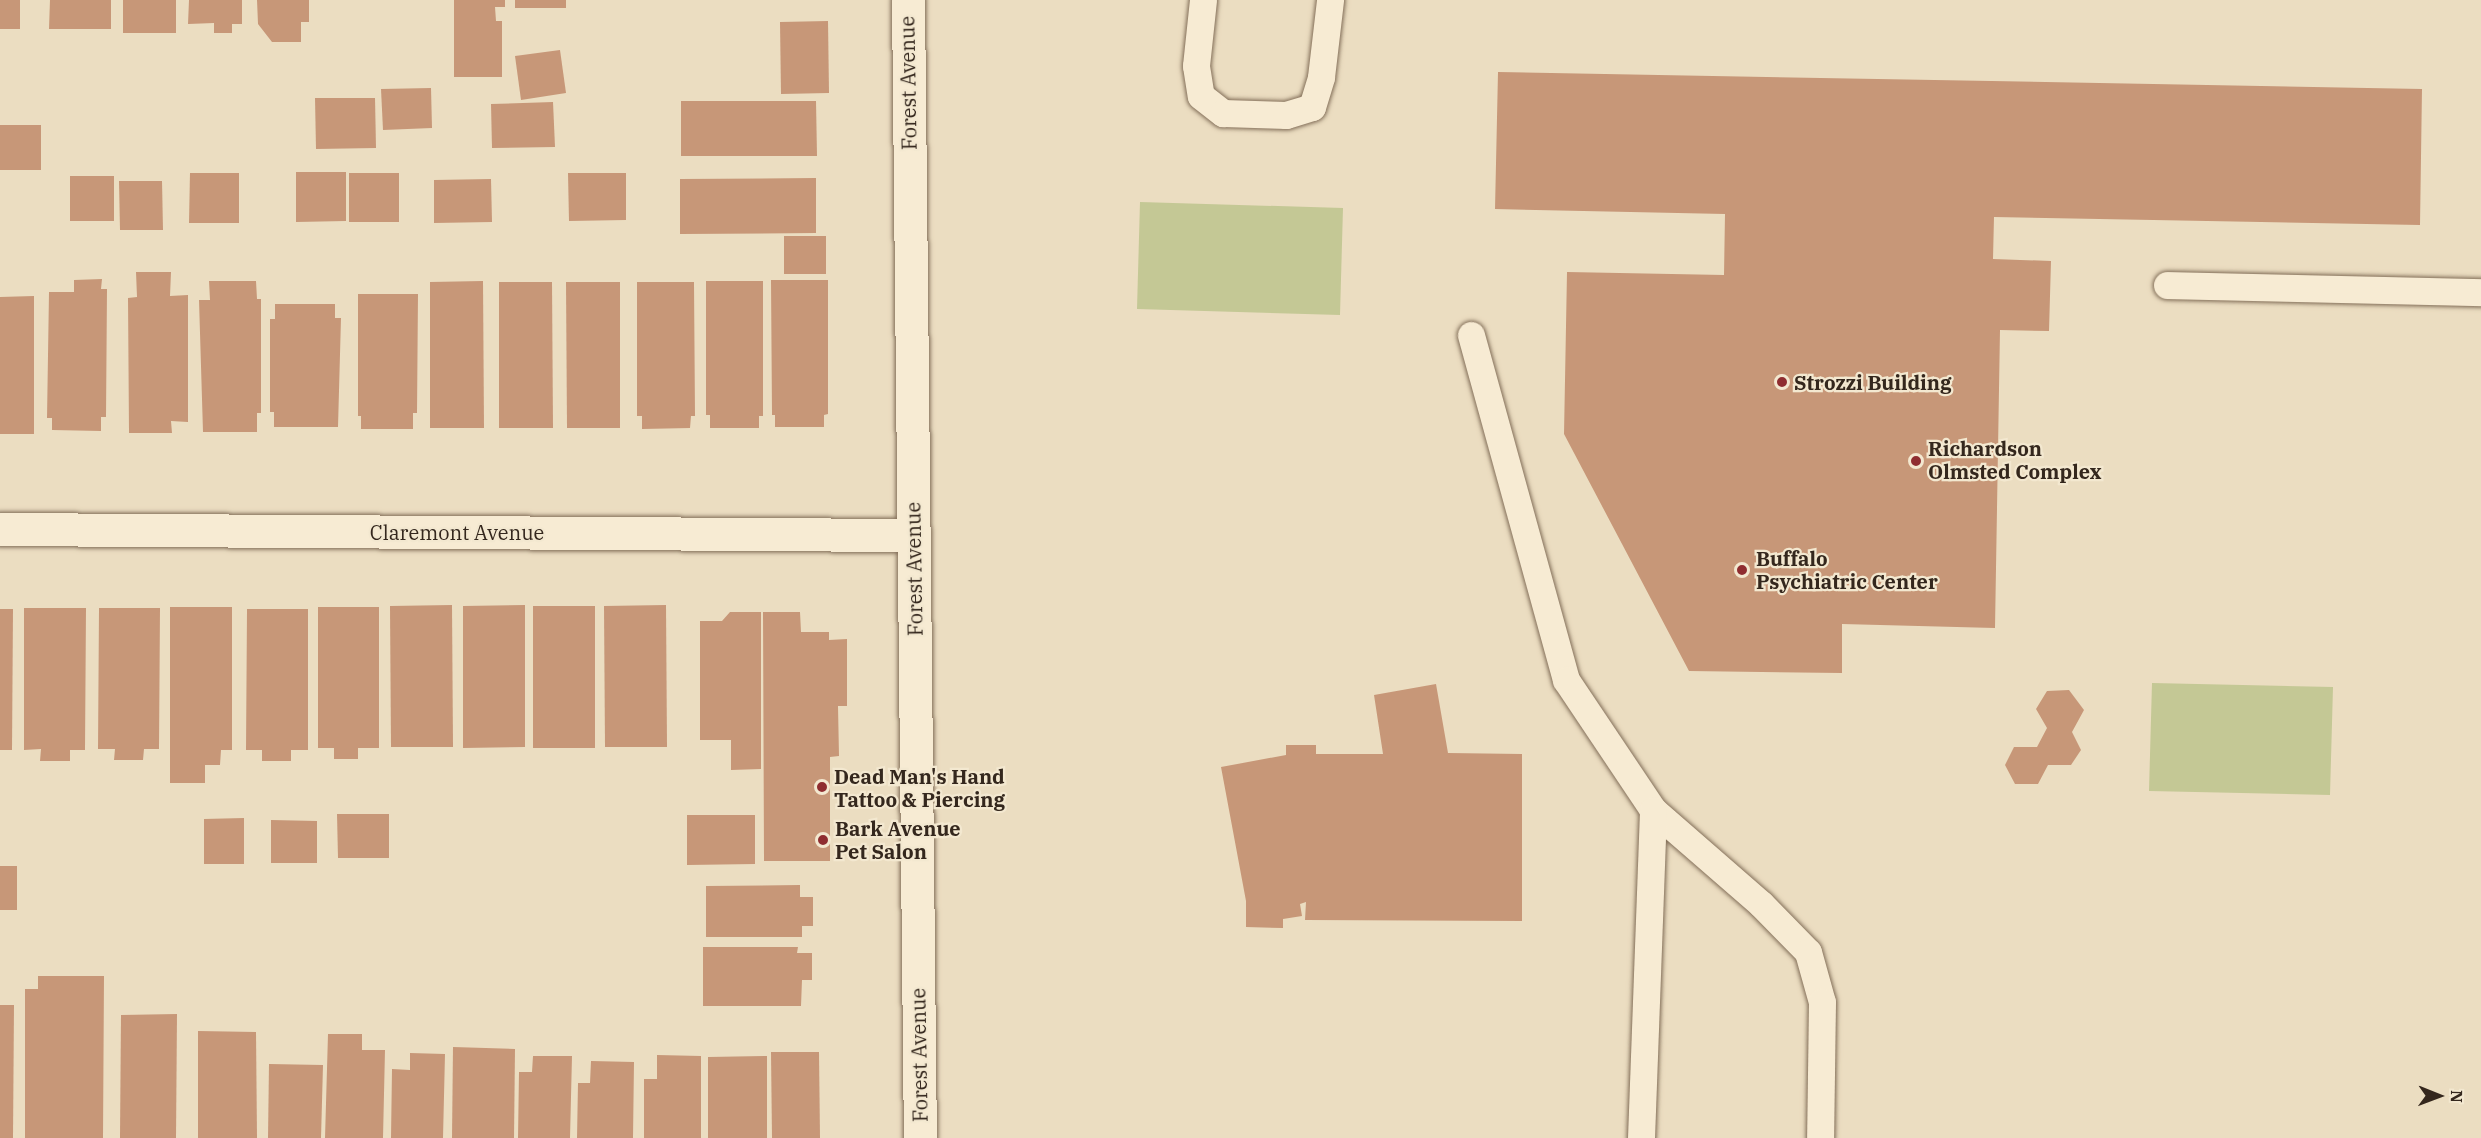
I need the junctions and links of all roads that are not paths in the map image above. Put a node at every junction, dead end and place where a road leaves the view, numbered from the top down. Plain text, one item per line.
1 (908, 0) edge
2 (1203, 0) edge
3 (1330, 0) edge
4 (2167, 285) dead end
5 (2481, 292) edge
6 (1471, 334) dead end
7 (0, 529) edge
8 (913, 535) junction
9 (1653, 810) junction
10 (920, 1138) edge
11 (1641, 1138) edge
12 (1820, 1138) edge

1 - 8 street, Forest Avenue
2 - 3 lane
4 - 5 lane
6 - 9 lane
7 - 8 street, Claremont Avenue
8 - 10 street, Forest Avenue
9 - 11 lane
9 - 12 lane

